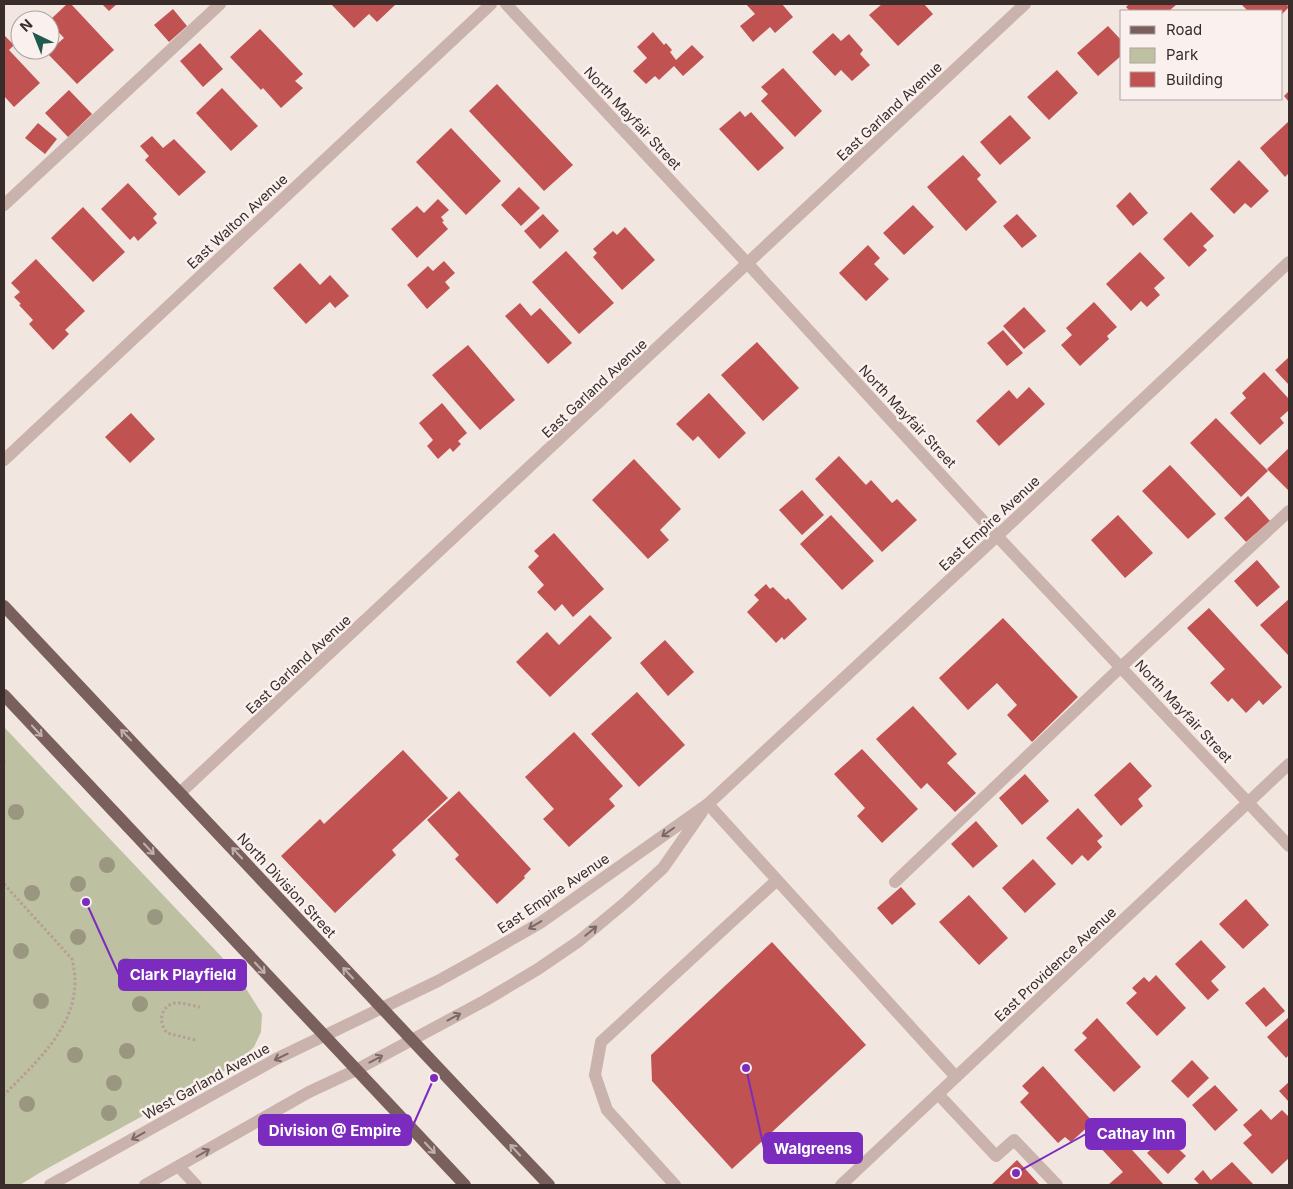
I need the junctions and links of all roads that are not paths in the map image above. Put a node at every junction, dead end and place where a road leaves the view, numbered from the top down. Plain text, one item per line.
1 (220, 4) edge
2 (491, 4) edge
3 (506, 4) edge
4 (1025, 4) edge
5 (4, 205) edge
6 (1289, 262) edge
7 (748, 264) junction
8 (4, 460) edge
9 (1289, 511) edge
10 (998, 536) junction
11 (4, 606) edge
12 (1122, 666) junction
13 (4, 695) edge
14 (1289, 764) edge
15 (181, 792) junction
16 (1249, 802) junction
17 (708, 804) junction
18 (1289, 846) edge
19 (777, 880) junction
20 (894, 882) dead end
21 (381, 1008) junction
22 (325, 1036) junction
23 (411, 1040) junction
24 (356, 1070) junction
25 (956, 1077) junction
26 (938, 1094) junction
27 (179, 1167) junction
28 (50, 1185) edge
29 (145, 1185) edge
30 (196, 1185) edge
31 (465, 1185) edge
32 (549, 1185) edge
33 (675, 1185) edge
34 (841, 1185) edge
35 (1057, 1185) edge

1 - 5 street
2 - 8 street, East Walton Avenue
3 - 7 street, North Mayfair Street
4 - 7 street, East Garland Avenue
6 - 10 street, East Empire Avenue
7 - 10 street, North Mayfair Street
7 - 15 street, East Garland Avenue
9 - 12 street
10 - 12 street, North Mayfair Street
10 - 17 street, East Empire Avenue
15 -> 11 main road, North Division Street
12 - 16 street, North Mayfair Street
12 - 20 street
13 -> 22 main road
14 - 16 street, East Providence Avenue
21 -> 15 main road, North Division Street
16 - 18 street, North Mayfair Street
16 - 25 street, East Providence Avenue
17 - 19 street
17 -> 21 street, East Empire Avenue
23 -> 17 street, East Empire Avenue
19 - 25 street
19 - 33 street
21 - 22 street, West Garland Avenue
21 - 23 main road, North Division Street
22 - 24 main road
22 -> 28 street, West Garland Avenue
24 -> 23 street
32 -> 23 main road, North Division Street
27 -> 24 street
24 -> 31 main road
25 - 26 street, East Providence Avenue
26 - 34 street, East Providence Avenue
26 - 35 street
27 - 29 street
27 - 30 street

